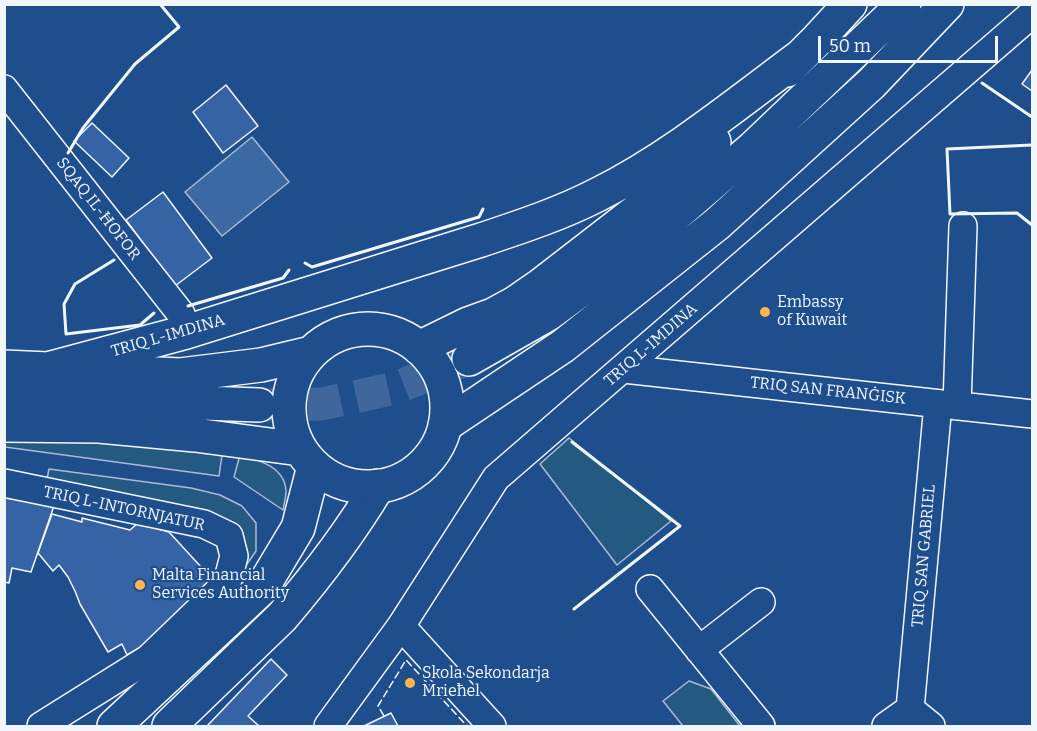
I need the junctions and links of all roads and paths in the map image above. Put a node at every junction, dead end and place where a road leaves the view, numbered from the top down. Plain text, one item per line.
1 (850, 4) edge
2 (904, 4) edge
3 (947, 4) edge
4 (1032, 15) edge
5 (809, 48) junction
6 (4, 89) edge
7 (963, 226) dead end
8 (186, 332) junction
9 (419, 348) junction
10 (310, 353) junction
11 (469, 359) tunnel mouth
12 (4, 367) edge
13 (48, 369) junction
14 (624, 369) junction
15 (4, 396) edge
16 (259, 405) tunnel mouth
17 (947, 405) junction
18 (1032, 414) edge
19 (4, 425) edge
20 (442, 433) junction
21 (307, 458) junction
22 (4, 483) edge
23 (378, 486) junction
24 (650, 589) dead end
25 (761, 602) dead end
26 (401, 626) junction
27 (699, 650) junction
28 (910, 709) junction
29 (40, 726) edge
30 (114, 726) edge
31 (171, 726) edge
32 (328, 726) edge
33 (492, 726) edge
34 (761, 726) edge
35 (886, 726) edge
36 (931, 726) edge

1 - 5 main road, TRIQ L-IMDINA
2 - 11 main road
3 - 20 main road
4 - 14 street, TRIQ L-IMDINA
5 - 8 main road, TRIQ L-IMDINA
5 - 9 main road, TRIQ L-IMDINA
6 - 8 street, SQAQ IL-ĦOFOR
7 - 17 street, TRIQ SAN GABRIEL
8 - 13 main road, TRIQ L-IMDINA
9 - 10 main road
9 - 20 main road
10 - 13 main road
10 - 21 main road
12 - 13 main road
14 - 17 street, TRIQ SAN FRANĠISK
14 - 26 street, TRIQ L-IMDINA
15 - 16 main road
17 - 18 street, TRIQ SAN FRANĠISK
17 - 28 street, TRIQ SAN GABRIEL
19 - 21 main road
20 - 23 main road
21 - 23 main road
21 - 30 main road
22 - 29 street, TRIQ L-INTORNJATUR
23 - 31 main road
24 - 27 street
25 - 27 street
26 - 32 street, TRIQ L-IMDINA
26 - 33 street
27 - 34 street
28 - 35 street
28 - 36 street

